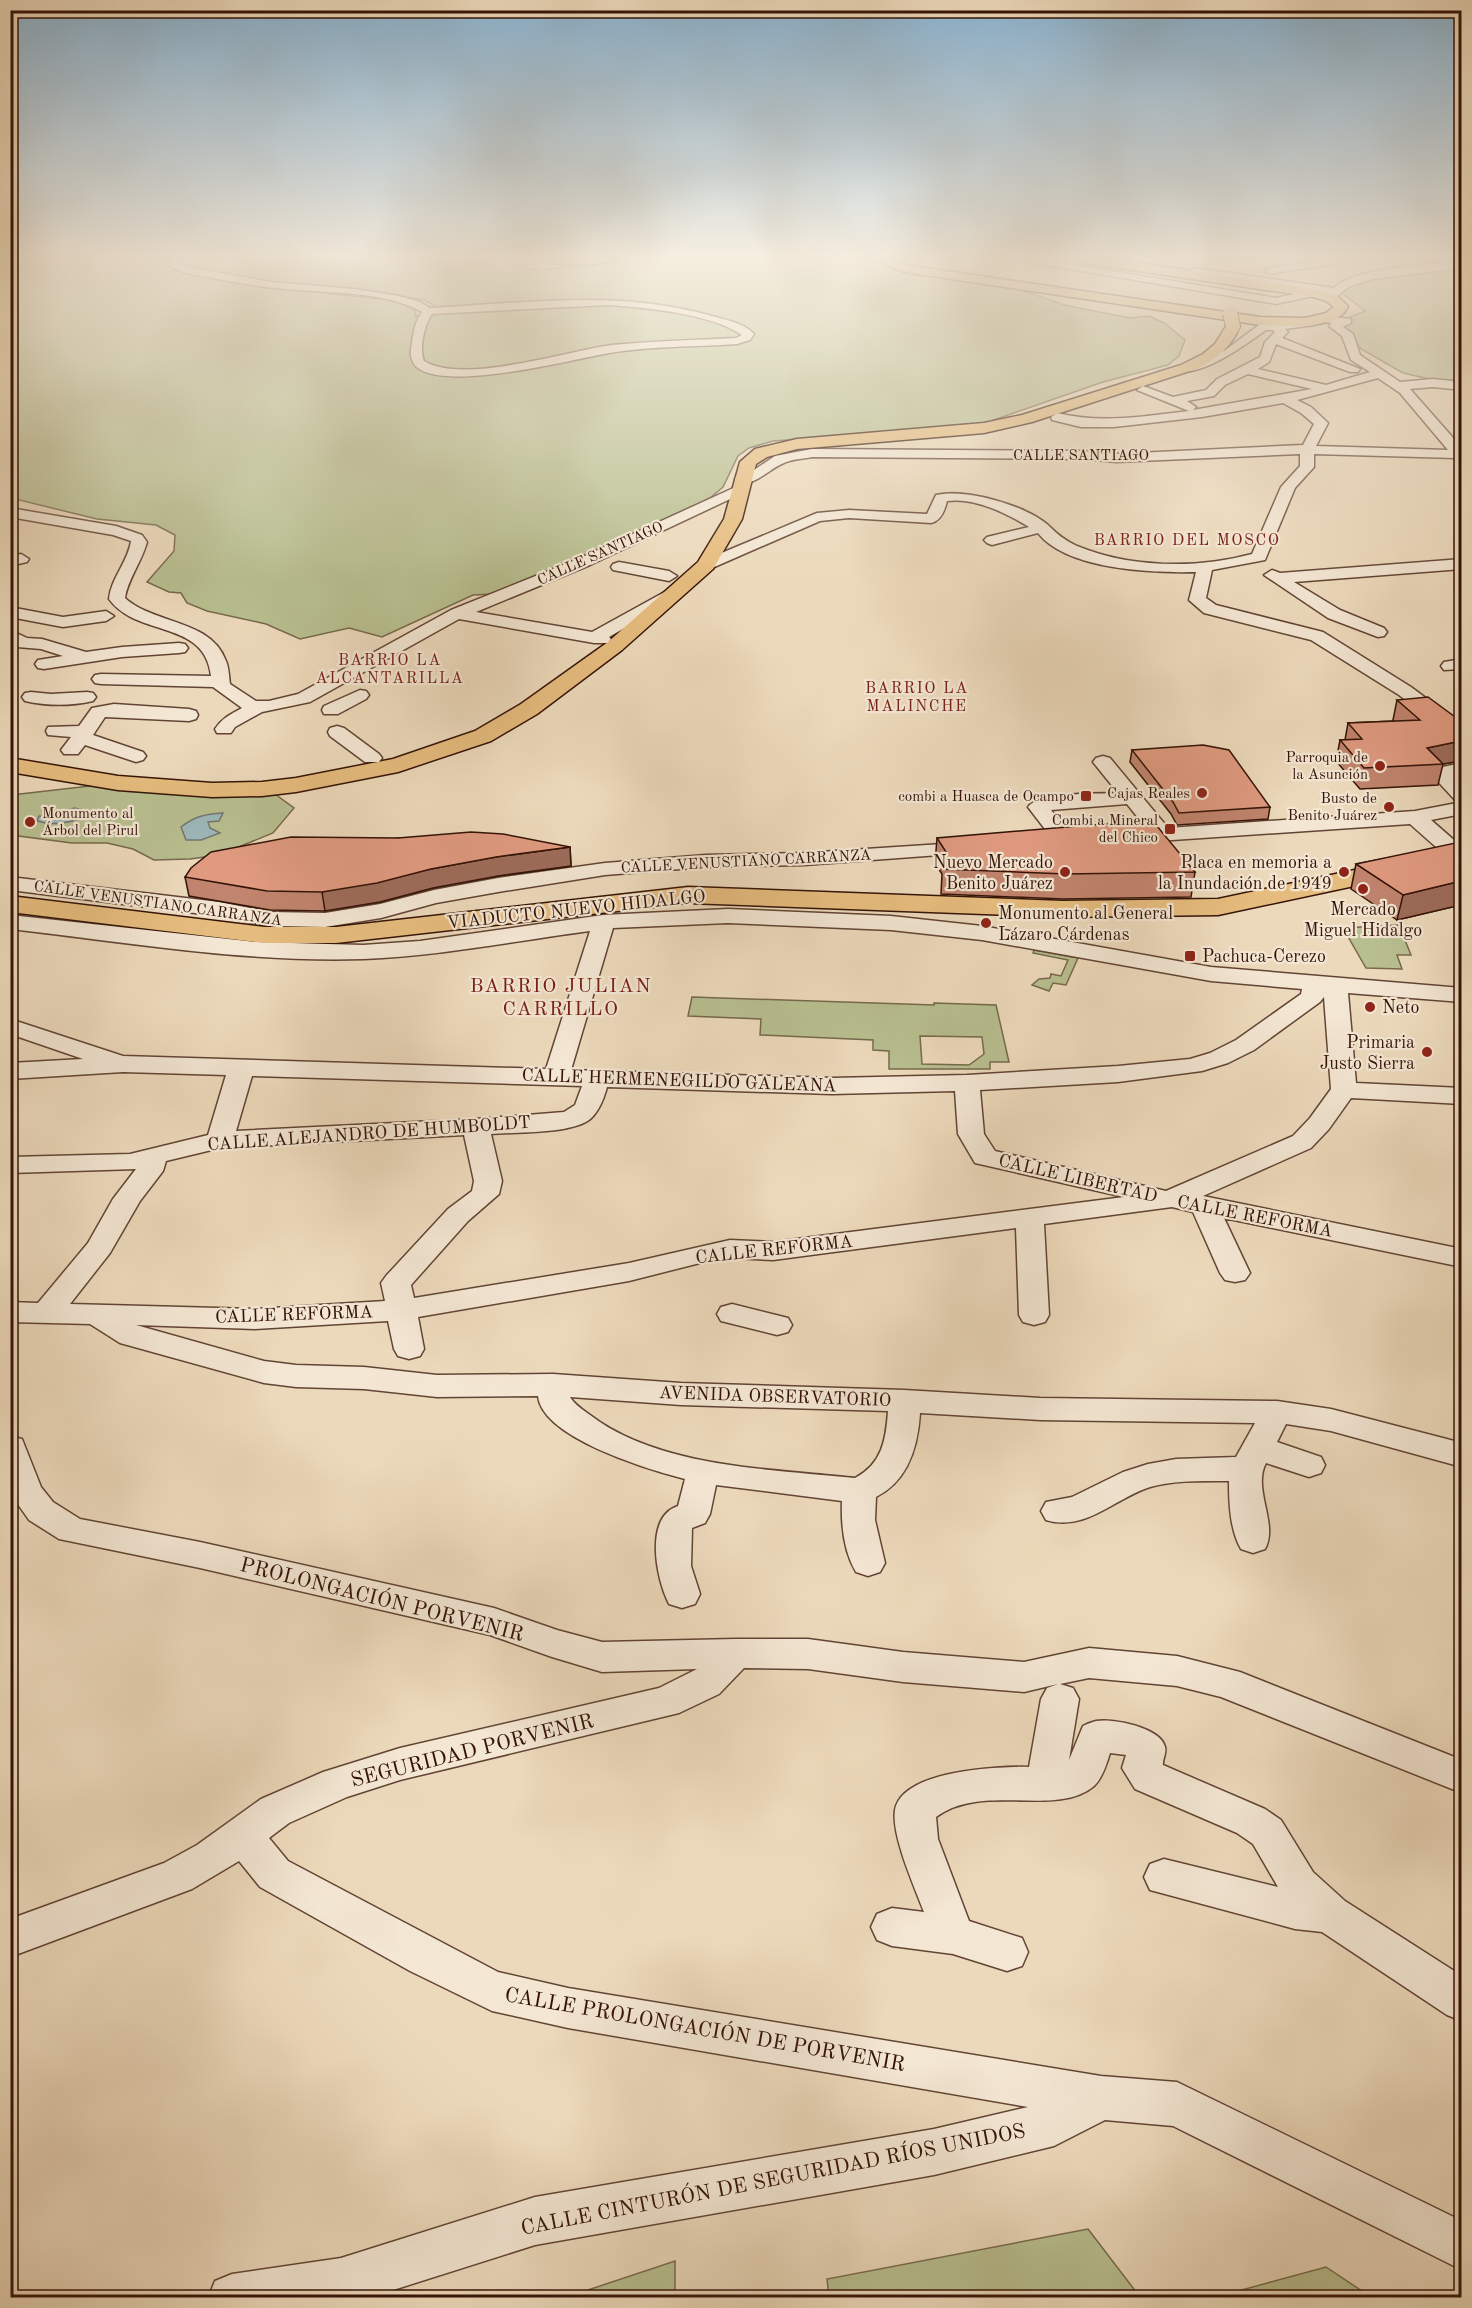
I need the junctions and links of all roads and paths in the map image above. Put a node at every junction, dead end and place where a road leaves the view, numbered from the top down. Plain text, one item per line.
1 (423, 366) edge
2 (521, 366) edge
3 (1188, 366) edge
4 (1191, 366) edge
5 (1193, 366) edge
6 (1233, 366) dead end
7 (1254, 366) edge
8 (1347, 366) edge
9 (1369, 366) edge
10 (1186, 368) junction
11 (1354, 369) dead end
12 (1247, 370) junction
13 (1381, 373) junction
14 (1266, 375) junction
15 (1221, 382) junction
16 (1461, 386) edge
17 (1401, 388) junction
18 (1324, 389) junction
19 (1143, 390) dead end
20 (1382, 392) dead end
21 (1360, 393) dead end
22 (1306, 395) junction
23 (1285, 399) junction
24 (1175, 400) junction
25 (1246, 407) junction
26 (1202, 413) junction
27 (1310, 413) junction
28 (1273, 416) dead end
29 (1057, 417) dead end
30 (1288, 417) dead end
31 (1157, 419) junction
32 (1184, 431) dead end
33 (1202, 440) dead end
34 (1307, 450) junction
35 (1230, 452) junction
36 (1460, 455) edge
37 (741, 484) junction
38 (10, 512) edge
39 (1042, 528) junction
40 (998, 539) dead end
41 (1243, 555) junction
42 (1461, 564) edge
43 (706, 565) junction
44 (1199, 566) junction
45 (619, 567) dead end
46 (1277, 578) junction
47 (676, 582) junction
48 (519, 588) junction
49 (548, 596) dead end
50 (15, 608) edge
51 (457, 614) junction
52 (106, 616) dead end
53 (10, 635) edge
54 (1329, 643) junction
55 (179, 648) dead end
56 (135, 649) junction
57 (91, 657) junction
58 (44, 664) dead end
59 (101, 680) junction
60 (138, 681) junction
61 (220, 682) junction
62 (360, 695) dead end
63 (31, 697) dead end
64 (90, 704) junction
65 (260, 706) junction
66 (332, 710) dead end
67 (130, 711) junction
68 (189, 715) dead end
69 (115, 729) dead end
70 (224, 729) dead end
71 (55, 730) dead end
72 (338, 732) dead end
73 (1461, 734) edge
74 (80, 738) junction
75 (136, 756) dead end
76 (372, 758) dead end
77 (1103, 762) dead end
78 (14, 769) edge
79 (1461, 769) edge
80 (1461, 796) edge
81 (1132, 798) junction
82 (1461, 808) edge
83 (1415, 818) junction
84 (1161, 834) junction
85 (1083, 840) junction
86 (1042, 844) edge
87 (997, 847) edge
88 (1461, 856) edge
89 (10, 883) edge
90 (10, 904) edge
91 (10, 922) edge
92 (603, 922) junction
93 (1325, 984) junction
94 (1461, 995) edge
95 (10, 1026) edge
96 (123, 1064) junction
97 (241, 1068) junction
98 (10, 1071) edge
99 (556, 1077) junction
100 (597, 1078) junction
101 (967, 1083) junction
102 (1344, 1089) junction
103 (1461, 1096) edge
104 (476, 1127) junction
105 (220, 1140) junction
106 (154, 1157) junction
107 (10, 1165) edge
108 (1172, 1199) junction
109 (1203, 1204) junction
110 (1030, 1218) junction
111 (1461, 1258) edge
112 (1235, 1273) dead end
113 (401, 1310) junction
114 (10, 1312) edge
115 (46, 1313) junction
116 (96, 1314) junction
117 (732, 1314) dead end
118 (1034, 1315) dead end
119 (777, 1325) dead end
120 (409, 1349) dead end
121 (553, 1385) junction
122 (904, 1401) junction
123 (1277, 1412) junction
124 (11, 1452) edge
125 (1461, 1455) edge
126 (1251, 1458) junction
127 (1309, 1465) dead end
128 (703, 1472) junction
129 (859, 1491) junction
130 (1058, 1511) dead end
131 (1253, 1540) dead end
132 (868, 1563) dead end
133 (682, 1594) dead end
134 (735, 1653) junction
135 (1060, 1699) dead end
136 (1461, 1777) edge
137 (1046, 1784) junction
138 (242, 1835) junction
139 (1164, 1877) dead end
140 (1330, 1914) junction
141 (892, 1927) dead end
142 (952, 1935) junction
143 (10, 1938) edge
144 (1007, 1952) dead end
145 (1461, 2001) edge
146 (1101, 2098) junction
147 (1461, 2246) edge
148 (232, 2298) edge

1 - 2 street
3 - 10 main road
4 - 10 main road
5 - 10 street
6 - 10 street
7 - 12 street
8 - 11 street
9 - 13 street
10 - 37 main road
12 - 14 street
12 - 15 street
13 - 17 street
13 - 18 street
14 - 15 street
14 - 18 street
15 - 24 street
16 - 17 street
17 - 20 street
17 - 36 street
18 - 22 street
19 - 24 street
21 - 22 street
22 - 23 street
23 - 25 street
23 - 27 street
24 - 26 street
25 - 26 street
25 - 28 street
26 - 31 street
27 - 30 street
27 - 34 street
29 - 31 street
31 - 32 street
33 - 35 street
34 - 35 street, CALLE SANTIAGO
34 - 36 street, CALLE SANTIAGO
34 - 41 street
35 - 37 street, CALLE SANTIAGO
37 - 43 main road
37 - 48 street, CALLE SANTIAGO
38 - 61 street
39 - 40 street
39 - 43 street
39 - 44 street
41 - 44 street
41 - 46 street
42 - 46 street
43 - 47 main road
44 - 54 street
45 - 47 street
46 - 54 street
47 - 51 street
47 - 78 main road
48 - 49 street
48 - 51 street, CALLE SANTIAGO
50 - 52 street
51 - 65 street, CALLE SANTIAGO
53 - 57 street
54 - 73 street
55 - 56 street
56 - 57 street
56 - 60 street
57 - 58 street
57 - 59 street
59 - 60 street
59 - 64 street
60 - 61 street
60 - 67 street
61 - 65 street
62 - 66 street
63 - 64 street
64 - 67 street
64 - 74 street
65 - 70 street
67 - 68 street
69 - 74 street
71 - 74 street
72 - 76 street
74 - 75 street
77 - 81 street
79 - 80 street
81 - 84 street
81 - 85 street
82 - 83 street
83 - 84 street
83 - 88 street
84 - 85 street
85 - 86 street
87 - 89 street, CALLE VENUSTIANO CARRANZA
88 - 90 main road, VIADUCTO NUEVO HIDALGO
91 - 92 street
92 - 93 street
92 - 99 street
93 - 94 street
93 - 101 street, CALLE HERMENEGILDO GALEANA
93 - 102 street
95 - 96 street
96 - 97 street, CALLE HERMENEGILDO GALEANA
96 - 98 street, CALLE HERMENEGILDO GALEANA
97 - 99 street, CALLE HERMENEGILDO GALEANA
97 - 105 street
99 - 100 street, CALLE HERMENEGILDO GALEANA
100 - 101 street, CALLE HERMENEGILDO GALEANA
100 - 104 street, CALLE ALEJANDRO DE HUMBOLDT
101 - 108 street, CALLE LIBERTAD
102 - 103 street
102 - 108 street
104 - 105 street, CALLE ALEJANDRO DE HUMBOLDT
104 - 113 street
105 - 106 street, CALLE ALEJANDRO DE HUMBOLDT
106 - 107 street, CALLE ALEJANDRO DE HUMBOLDT
106 - 115 street
108 - 109 street, CALLE REFORMA
108 - 110 street, CALLE REFORMA
109 - 111 street, CALLE REFORMA
109 - 112 street
110 - 113 street, CALLE REFORMA
110 - 118 street
113 - 116 street, CALLE REFORMA
113 - 120 street
114 - 115 street, CALLE REFORMA
115 - 116 street, CALLE REFORMA
116 - 121 street, AVENIDA OBSERVATORIO
117 - 119 street
121 - 122 street, AVENIDA OBSERVATORIO
121 - 128 street
122 - 123 street, AVENIDA OBSERVATORIO
122 - 129 street
123 - 125 street, AVENIDA OBSERVATORIO
123 - 126 street
124 - 134 street, PROLONGACIÓN PORVENIR
126 - 127 street
126 - 130 street
126 - 131 street
128 - 129 street
128 - 133 street
129 - 132 street
134 - 136 street, PROLONGACIÓN PORVENIR
134 - 138 street, SEGURIDAD PORVENIR
135 - 137 street
137 - 140 street
137 - 142 street
138 - 143 street, SEGURIDAD PORVENIR
138 - 146 street, CALLE PROLONGACIÓN DE PORVENIR
139 - 140 street
140 - 145 street
141 - 142 street
142 - 144 street
146 - 147 street, CALLE PROLONGACIÓN DE PORVENIR
146 - 148 street, CALLE CINTURÓN DE SEGURIDAD RÍOS UNIDOS

